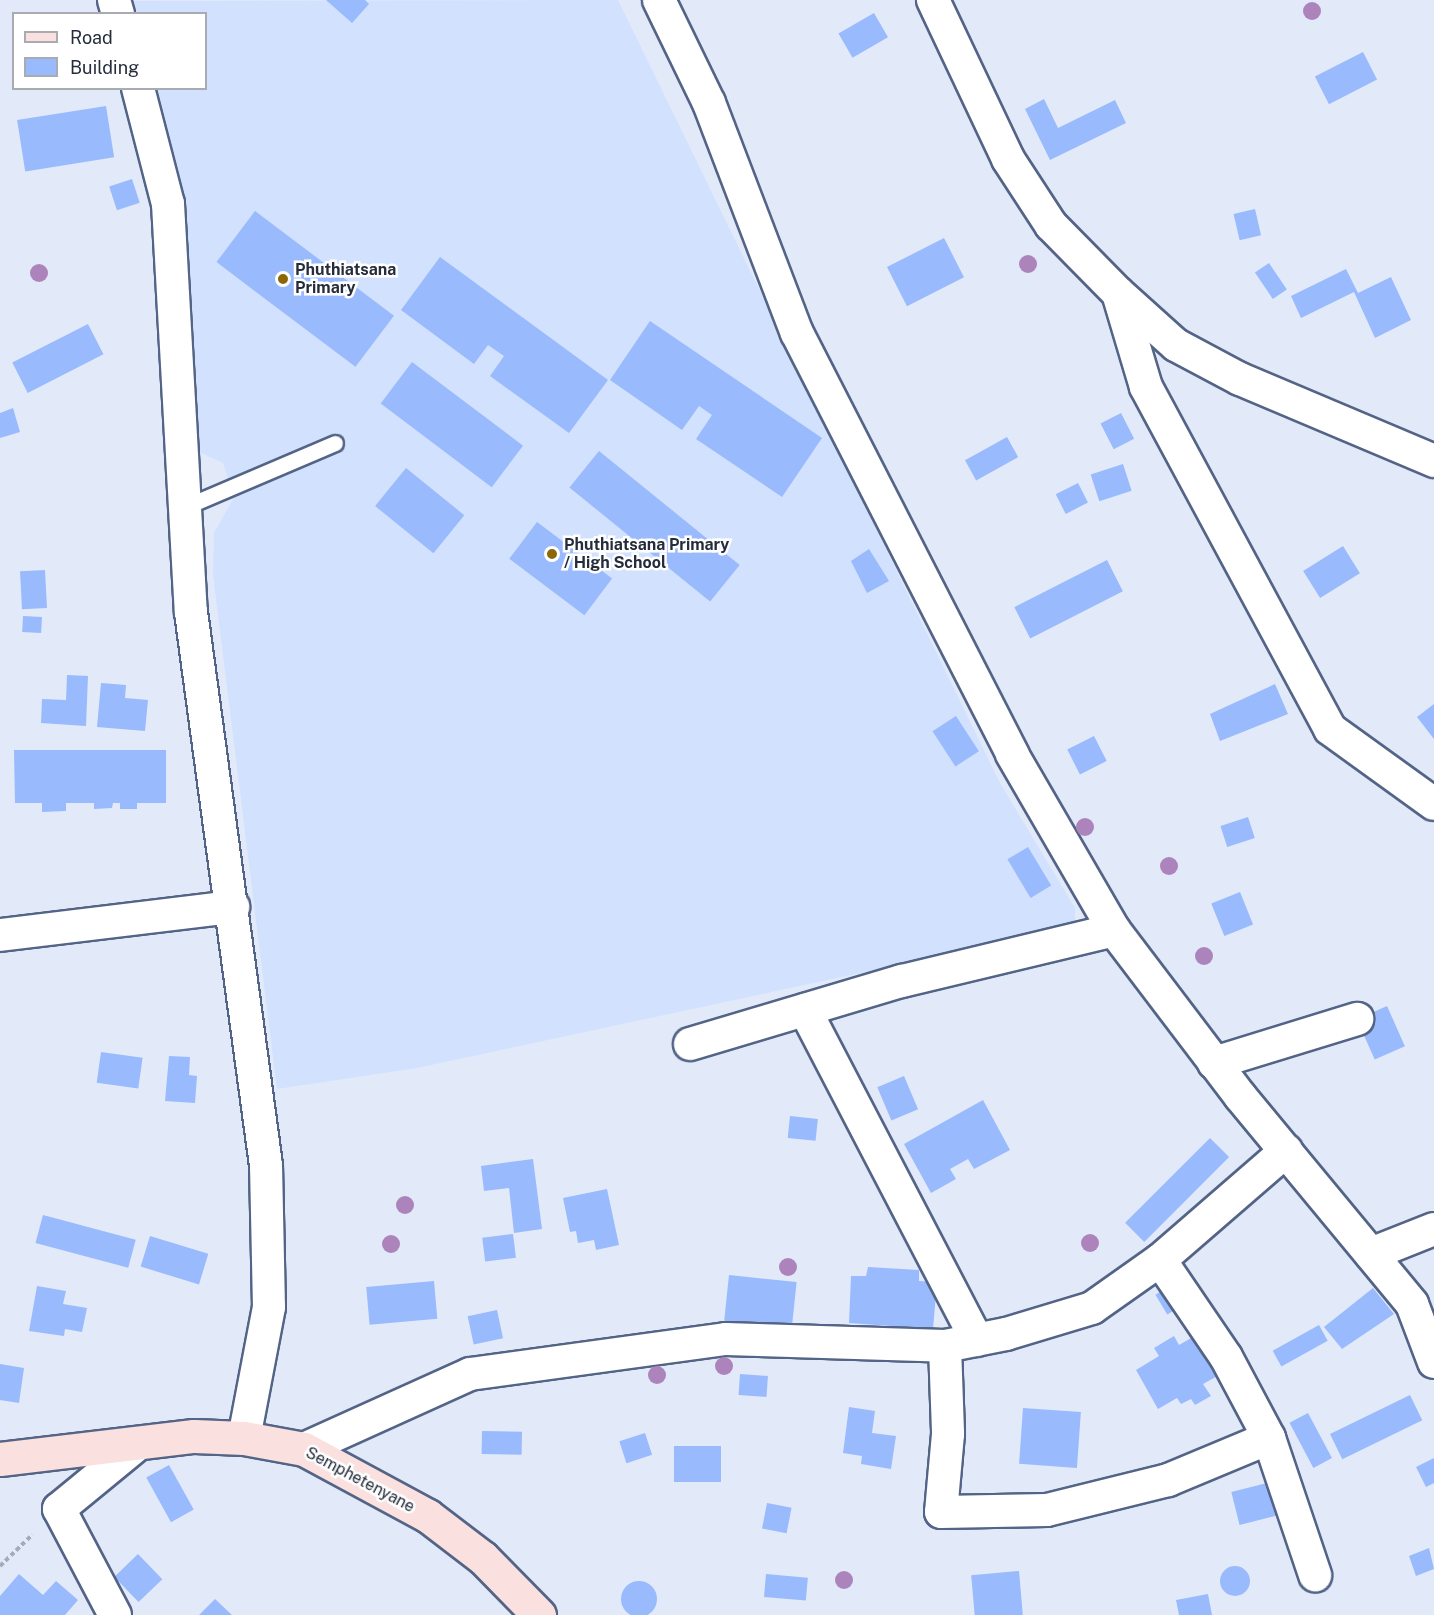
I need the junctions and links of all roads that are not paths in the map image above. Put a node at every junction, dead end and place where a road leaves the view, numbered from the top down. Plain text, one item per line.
1 (659, 0) edge
2 (933, 0) edge
3 (139, 90) edge
4 (1118, 293) junction
5 (335, 443) dead end
6 (1434, 461) edge
7 (185, 507) junction
8 (1434, 804) edge
9 (233, 907) junction
10 (1114, 930) junction
11 (0, 935) edge
12 (805, 1010) junction
13 (1357, 1019) dead end
14 (690, 1044) dead end
15 (1214, 1063) junction
16 (1286, 1151) junction
17 (1434, 1229) edge
18 (1371, 1254) junction
19 (1160, 1260) junction
20 (977, 1340) junction
21 (945, 1346) junction
22 (1434, 1362) edge
23 (244, 1438) junction
24 (1269, 1438) junction
25 (138, 1444) junction
26 (304, 1449) junction
27 (0, 1459) edge
28 (1315, 1575) dead end
29 (116, 1615) edge
30 (539, 1615) edge

1 - 10 street
2 - 4 street
3 - 7 street
4 - 6 street
4 - 8 street
5 - 7 lane
7 - 9 street
9 - 11 street
9 - 23 street
10 - 12 street
10 - 15 street
12 - 14 street
12 - 20 street
13 - 15 street
15 - 16 street
16 - 18 street
16 - 19 street
17 - 18 street
18 - 22 street
19 - 20 street
19 - 24 street
20 - 21 street
21 - 24 street
21 - 26 street
23 - 25 main road, Semphetenyane
23 - 26 main road, Semphetenyane
24 - 28 street
25 - 27 main road, Semphetenyane
25 - 29 street
26 - 30 main road, Semphetenyane

